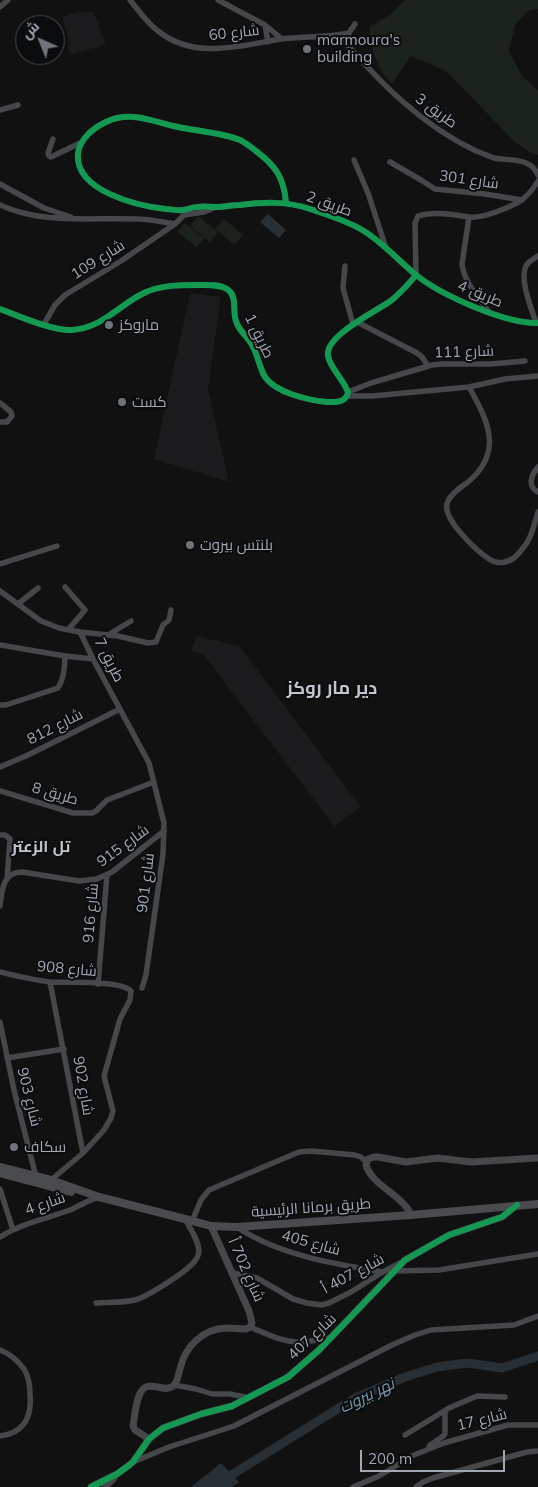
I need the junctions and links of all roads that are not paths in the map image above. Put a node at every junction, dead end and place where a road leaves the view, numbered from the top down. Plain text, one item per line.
1 (8, 0) edge
2 (130, 0) edge
3 (218, 0) edge
4 (0, 7) edge
5 (355, 24) dead end
6 (265, 25) junction
7 (340, 35) junction
8 (282, 39) junction
9 (268, 42) junction
10 (18, 105) dead end
11 (0, 110) edge
12 (53, 139) dead end
13 (80, 143) junction
14 (354, 160) dead end
15 (390, 162) dead end
16 (538, 174) edge
17 (538, 181) edge
18 (0, 184) edge
19 (522, 200) junction
20 (286, 203) junction
21 (0, 205) edge
22 (184, 213) junction
23 (469, 217) junction
24 (78, 220) junction
25 (175, 224) junction
26 (386, 248) junction
27 (538, 258) edge
28 (345, 266) dead end
29 (416, 275) junction
30 (0, 309) edge
31 (489, 312) junction
32 (355, 323) junction
33 (537, 323) edge
34 (44, 324) junction
35 (525, 361) dead end
36 (428, 366) junction
37 (538, 376) edge
38 (469, 386) junction
39 (348, 394) junction
40 (0, 403) edge
41 (0, 422) edge
42 (538, 467) edge
43 (538, 492) edge
44 (538, 512) edge
45 (57, 546) dead end
46 (0, 564) edge
47 (65, 587) dead end
48 (38, 588) dead end
49 (0, 591) edge
50 (18, 604) junction
51 (171, 610) dead end
52 (131, 622) dead end
53 (68, 630) junction
54 (80, 632) junction
55 (108, 635) junction
56 (0, 645) edge
57 (65, 656) junction
58 (93, 659) junction
59 (0, 705) edge
60 (120, 709) junction
61 (0, 767) edge
62 (154, 782) junction
63 (0, 791) edge
64 (164, 831) junction
65 (0, 835) edge
66 (107, 875) junction
67 (7, 879) junction
68 (0, 906) edge
69 (1, 974) edge
70 (50, 982) junction
71 (98, 984) junction
72 (142, 988) dead end
73 (0, 1022) edge
74 (64, 1050) junction
75 (7, 1058) junction
76 (83, 1152) junction
77 (538, 1158) edge
78 (366, 1162) junction
79 (0, 1167) edge
80 (0, 1173) edge
81 (36, 1177) junction
82 (51, 1180) junction
83 (0, 1189) edge
84 (90, 1195) junction
85 (99, 1197) junction
86 (538, 1204) edge
87 (517, 1206) junction
88 (411, 1215) junction
89 (188, 1220) junction
90 (211, 1226) junction
91 (237, 1227) junction
92 (13, 1230) junction
93 (0, 1237) edge
94 (538, 1254) edge
95 (402, 1263) junction
96 (396, 1271) junction
97 (383, 1272) junction
98 (233, 1273) junction
99 (96, 1303) dead end
100 (538, 1316) edge
101 (250, 1327) junction
102 (331, 1338) junction
103 (0, 1350) edge
104 (174, 1385) junction
105 (505, 1396) dead end
106 (245, 1398) junction
107 (445, 1411) junction
108 (538, 1425) edge
109 (405, 1435) dead end
110 (0, 1436) edge
111 (149, 1439) junction
112 (428, 1449) junction
113 (538, 1451) edge
114 (133, 1462) junction
115 (117, 1474) junction
116 (91, 1487) edge
117 (105, 1487) edge
118 (353, 1487) edge
119 (416, 1487) edge

1 - 4 street
2 - 9 street, شارع 60
3 - 6 street, شارع 60
5 - 7 street
6 - 8 street, شارع 60
6 - 9 street, شارع 60
7 - 8 street, شارع 60
7 - 16 street, طريق 3
8 - 9 street, شارع 60
10 - 11 street
12 - 13 street
13 - 20 street
13 - 22 street, طريق 2
14 - 26 street
15 - 19 street, شارع 301
17 - 19 street
18 - 24 street
19 - 23 street
20 - 22 street, طريق 2
20 - 26 street, طريق 2
21 - 24 street
22 - 25 street, شارع 109
23 - 29 street
23 - 31 street
24 - 25 street
25 - 34 street, شارع 109
26 - 29 street, طريق 2
27 - 33 street
28 - 32 street
29 - 31 street, طريق 4
29 - 32 street
30 - 34 street, طريق 1
31 - 33 street, طريق 4
32 - 36 street
32 - 39 street
34 - 39 street, طريق 1
35 - 36 street, شارع 111
36 - 39 street, شارع 111
37 - 38 street
38 - 39 street
38 - 44 street
40 - 41 street
42 - 43 street
45 - 46 street
47 - 53 street
48 - 50 street
49 - 50 street, 7 طريق
50 - 53 street, 7 طريق
51 - 55 street
52 - 55 street
53 - 54 street, 7 طريق
54 - 55 street
54 - 58 street, 7 طريق
56 - 57 street
57 - 58 street
57 - 59 street
58 - 60 street, 7 طريق
60 - 61 street, شارع 812
60 - 62 street, 7 طريق
62 - 63 street, طريق 8
62 - 64 street, شارع 901
64 - 66 street, شارع 915
64 - 72 street, شارع 901
65 - 67 street
66 - 67 street, شارع 915
66 - 71 street, شارع 916
67 - 68 street
69 - 70 street, شارع 908
70 - 71 street, شارع 908
70 - 74 street, شارع 902
71 - 76 street, شارع 908
73 - 75 street, شارع 903
74 - 75 street
74 - 76 street, شارع 902
75 - 81 street, شارع 903
76 - 82 street
77 - 78 street
78 - 88 street
78 - 89 street
79 - 81 main road
80 - 84 main road
81 - 82 main road
82 - 84 main road
83 - 92 street
84 - 85 main road, طريق برمانا الرئيسية
85 - 89 main road, طريق برمانا الرئيسية
85 - 92 street, شارع 4
86 - 87 main road, طريق برمانا الرئيسية
87 - 88 main road, طريق برمانا الرئيسية
87 - 95 street, شارع 407
88 - 91 main road, طريق برمانا الرئيسية
89 - 90 main road, طريق برمانا الرئيسية
89 - 99 street
90 - 91 main road, طريق برمانا الرئيسية
90 - 98 street, شارع 702 أ
91 - 97 street, شارع 405
92 - 93 street, شارع 4
94 - 96 street
95 - 96 street, شارع 407
95 - 97 street, شارع 407 أ
96 - 102 street, شارع 407
97 - 98 street, شارع 407 أ
98 - 101 street, شارع 702 أ
100 - 114 street
101 - 102 street, شارع 702 أ
101 - 104 street, شارع 702 أ
102 - 106 street, شارع 407
103 - 110 street
104 - 106 street
104 - 111 street
105 - 107 street
106 - 111 street, شارع 407
107 - 109 street
107 - 112 street
108 - 112 street, شارع 17
111 - 114 street, شارع 407
112 - 118 street, شارع 17
113 - 119 street
114 - 115 street, شارع 407
115 - 116 street
115 - 117 street

